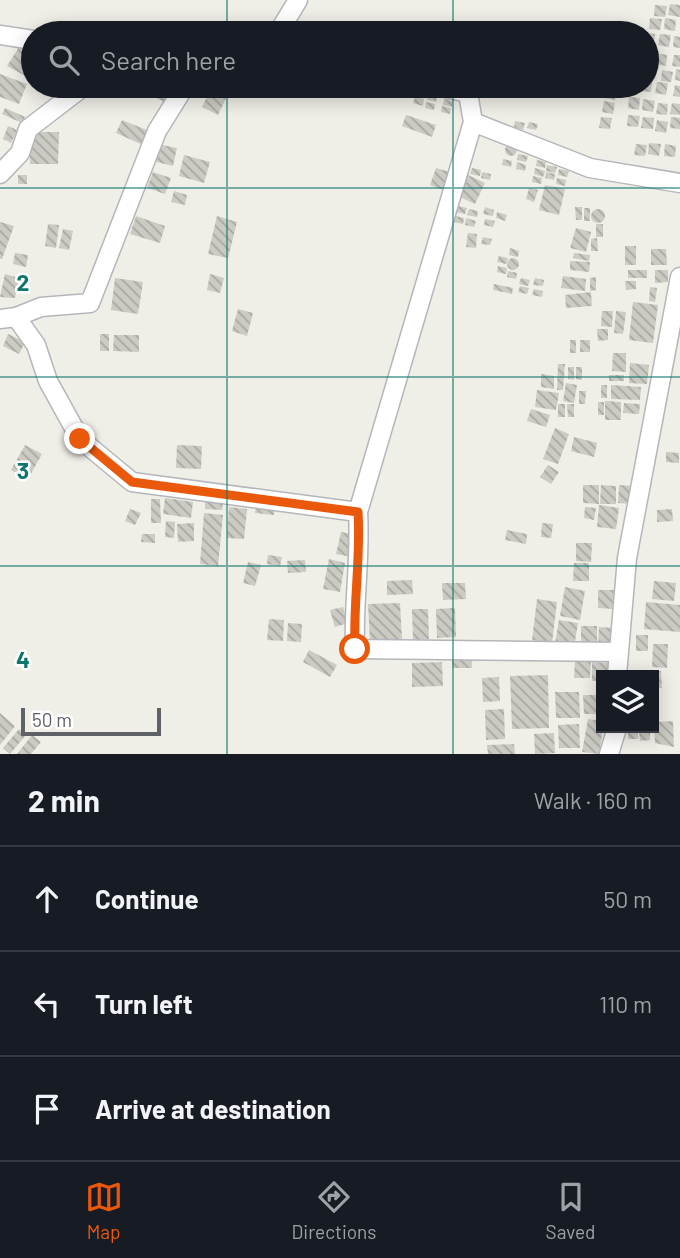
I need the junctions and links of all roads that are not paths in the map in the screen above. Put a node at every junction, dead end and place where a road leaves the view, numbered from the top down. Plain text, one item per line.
1 (298, 0) edge
2 (285, 21) edge
3 (0, 35) edge
4 (21, 38) edge
5 (68, 98) edge
6 (178, 98) edge
7 (469, 98) edge
8 (473, 122) junction
9 (0, 174) edge
10 (680, 183) edge
11 (680, 277) edge
12 (8, 318) edge
13 (358, 512) junction
14 (618, 652) junction
15 (617, 670) edge
16 (615, 733) edge
17 (609, 754) edge

1 - 2 street
3 - 4 street
5 - 9 street
6 - 12 street
7 - 8 street
8 - 10 street
8 - 13 street
11 - 14 street
12 - 13 street
13 - 14 street
14 - 15 street
16 - 17 street

